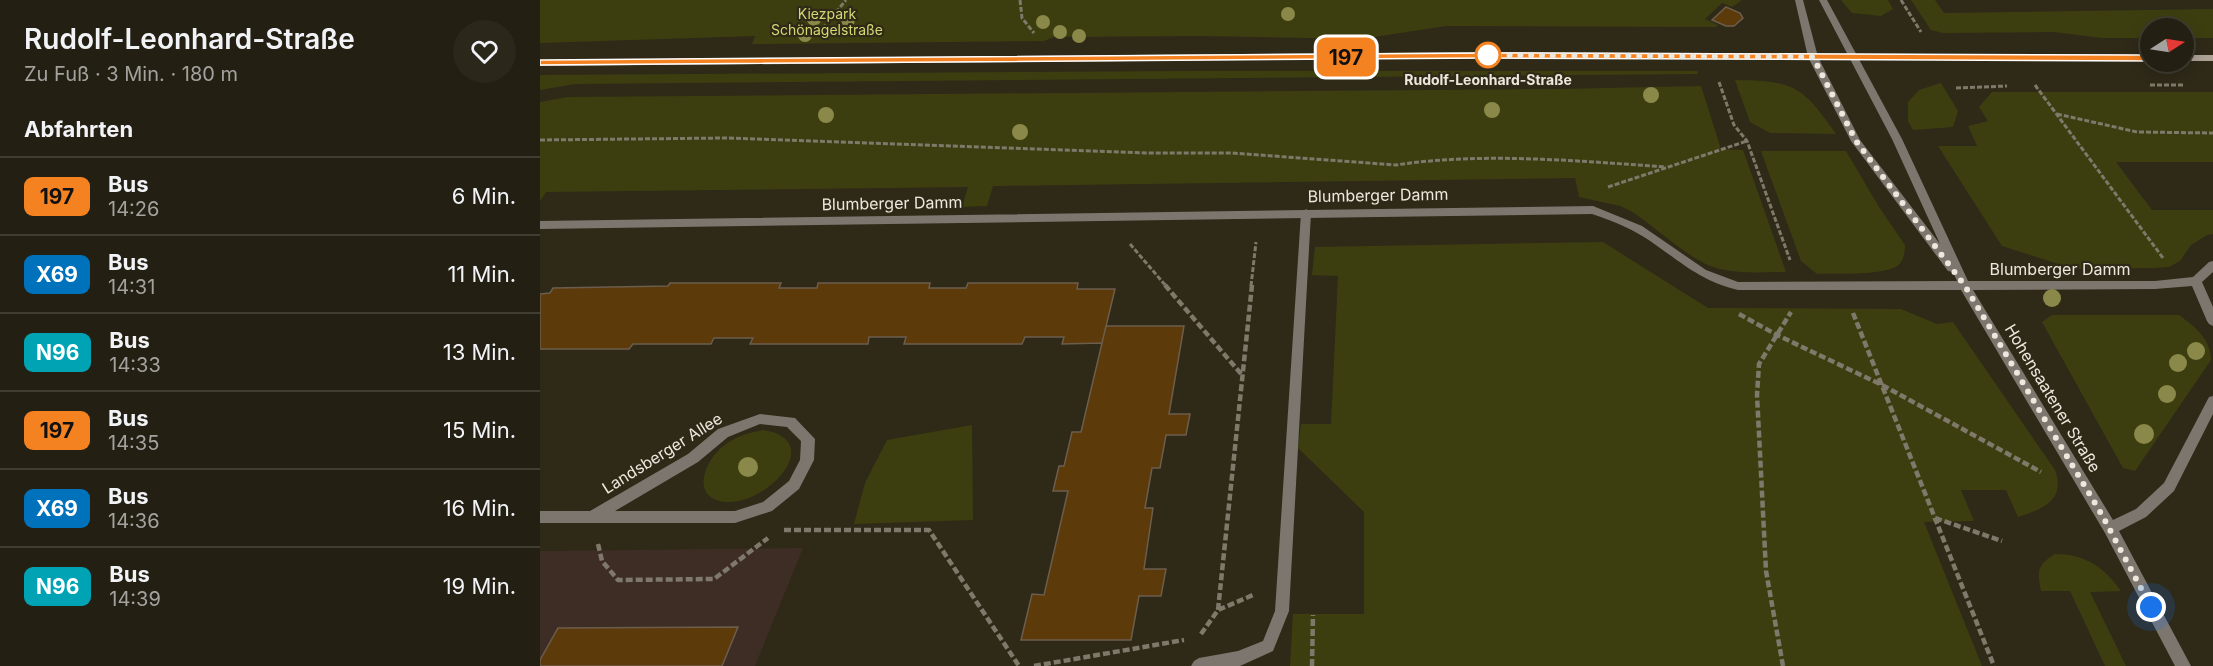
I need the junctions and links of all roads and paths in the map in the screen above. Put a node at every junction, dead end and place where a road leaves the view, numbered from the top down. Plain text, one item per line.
1 (846, 0) edge
2 (1020, 0) edge
3 (1798, 0) edge
4 (1823, 0) edge
5 (1901, 0) edge
6 (1035, 33) dead end
7 (1922, 33) dead end
8 (818, 37) dead end
9 (1813, 57) junction
10 (1853, 57) junction
11 (2140, 58) edge
12 (2194, 58) edge
13 (2213, 58) edge
14 (540, 63) edge
15 (1718, 77) dead end
16 (2035, 85) dead end
17 (2144, 85) dead end
18 (2190, 85) dead end
19 (2009, 86) dead end
20 (1956, 88) dead end
21 (2056, 114) junction
22 (2213, 133) edge
23 (540, 140) edge
24 (1747, 141) junction
25 (1666, 167) junction
26 (1593, 210) junction
27 (1306, 213) junction
28 (540, 225) edge
29 (1256, 242) dead end
30 (1129, 244) dead end
31 (1790, 262) dead end
32 (2166, 262) dead end
33 (2213, 265) edge
34 (2196, 281) junction
35 (1965, 286) junction
36 (1850, 306) dead end
37 (1794, 307) dead end
38 (1737, 312) dead end
39 (2213, 321) edge
40 (1777, 335) junction
41 (1242, 375) junction
42 (1882, 385) junction
43 (2213, 401) edge
44 (2044, 473) dead end
45 (540, 517) edge
46 (592, 517) junction
47 (1935, 518) junction
48 (2110, 528) junction
49 (779, 530) dead end
50 (770, 537) dead end
51 (2002, 542) dead end
52 (1283, 582) junction
53 (1218, 610) junction
54 (1199, 637) dead end
55 (1187, 639) dead end
56 (1019, 666) edge
57 (1034, 666) edge
58 (1200, 666) edge
59 (1783, 666) edge
60 (1994, 666) edge
61 (2182, 666) edge

1 - 8 path
2 - 6 path
3 - 9 street
4 - 10 street
5 - 7 path
9 - 10 main road
9 - 14 main road
9 - 35 street, Hohensaatener Straße
10 - 11 main road
10 - 35 street, Hohensaatener Straße
12 - 13 main road
15 - 24 path
16 - 21 path
17 - 18 path
19 - 20 path
21 - 22 path
21 - 32 path
23 - 25 path
24 - 25 path
24 - 31 path
25 - 26 path
26 - 27 street, Blumberger Damm
26 - 35 street, Blumberger Damm
27 - 28 street, Blumberger Damm
27 - 52 street
29 - 41 path
30 - 41 path
33 - 34 street
34 - 35 street, Blumberger Damm
34 - 39 street
35 - 48 street, Hohensaatener Straße
36 - 42 path
37 - 40 path
38 - 40 path
40 - 42 path
40 - 59 path
41 - 53 path
42 - 44 path
42 - 47 path
43 - 48 street
45 - 46 street, Landsberger Allee
46 - 46 street, Landsberger Allee
46 - 50 path
47 - 51 path
47 - 60 path
48 - 61 street, Hohensaatener Straße
49 - 56 path
52 - 53 path
52 - 58 street
53 - 54 path
55 - 57 path

